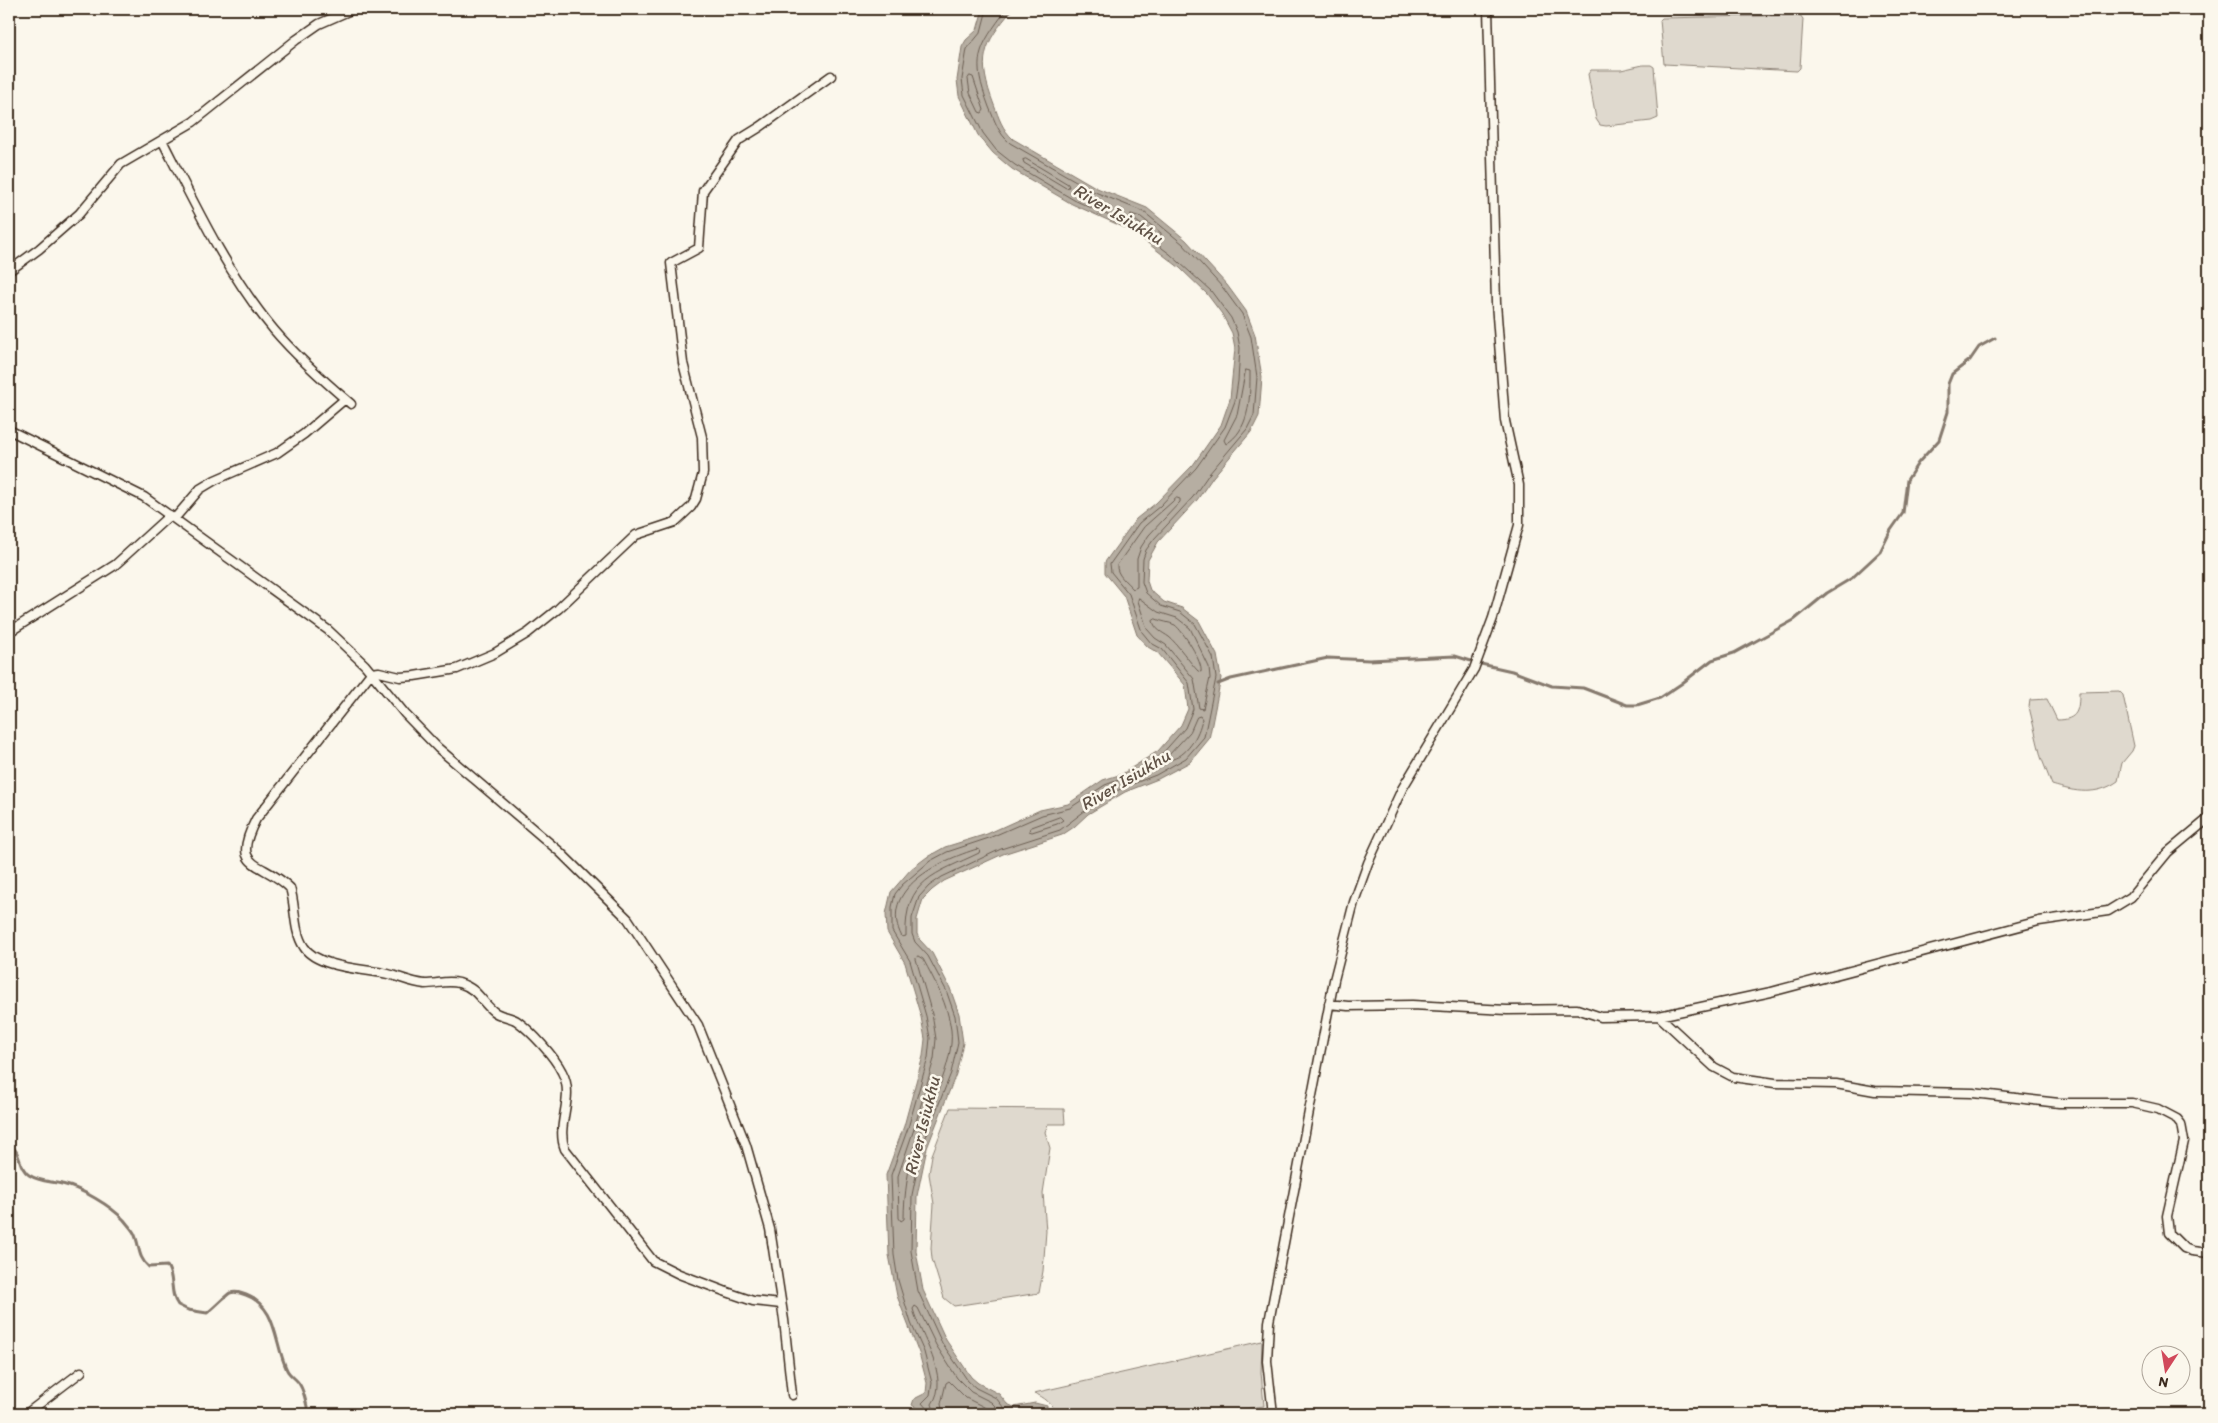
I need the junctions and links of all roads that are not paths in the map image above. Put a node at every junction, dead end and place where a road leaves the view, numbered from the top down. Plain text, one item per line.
1 (353, 9) edge
2 (1488, 9) edge
3 (831, 76) dead end
4 (163, 142) junction
5 (9, 271) edge
6 (9, 430) edge
7 (172, 517) junction
8 (9, 632) edge
9 (371, 673) junction
10 (2209, 818) edge
11 (1329, 1004) junction
12 (1659, 1016) junction
13 (2209, 1253) edge
14 (781, 1304) junction
15 (81, 1372) dead end
16 (792, 1395) dead end
17 (26, 1414) edge
18 (1273, 1414) edge

1 - 4 street
2 - 11 street
3 - 9 street
4 - 5 street
4 - 7 street
6 - 7 street
7 - 8 street
7 - 9 street
9 - 14 street
9 - 14 street
10 - 12 street
11 - 12 street
11 - 18 street
12 - 13 street
14 - 16 street
15 - 17 street

